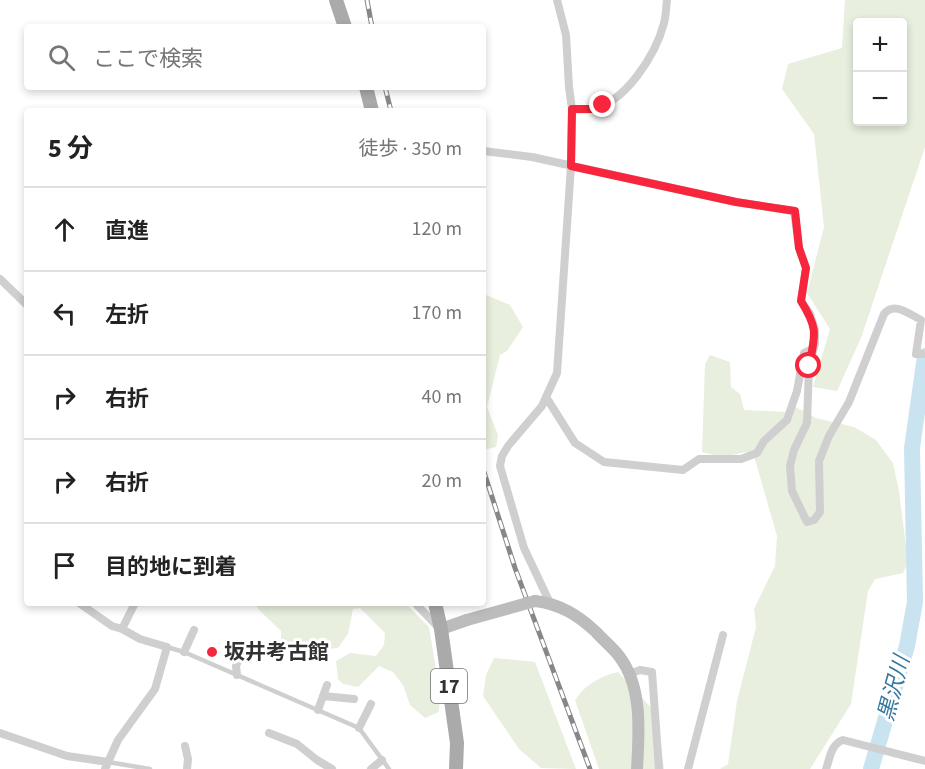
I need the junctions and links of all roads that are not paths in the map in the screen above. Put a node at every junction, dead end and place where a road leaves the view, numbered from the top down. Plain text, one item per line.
1 (336, 0) edge
2 (557, 0) edge
3 (667, 0) edge
4 (344, 24) edge
5 (367, 90) edge
6 (371, 108) edge
7 (572, 109) junction
8 (486, 151) edge
9 (571, 166) junction
10 (0, 279) edge
11 (24, 302) edge
12 (813, 349) junction
13 (923, 354) edge
14 (546, 397) junction
15 (550, 603) junction
16 (83, 606) edge
17 (134, 606) edge
18 (418, 606) edge
19 (436, 606) edge
20 (122, 629) junction
21 (194, 630) dead end
22 (441, 630) junction
23 (723, 635) dead end
24 (167, 647) junction
25 (184, 652) junction
26 (242, 652) dead end
27 (630, 674) junction
28 (237, 675) junction
29 (327, 685) dead end
30 (323, 696) junction
31 (354, 699) dead end
32 (371, 704) dead end
33 (318, 711) junction
34 (359, 728) junction
35 (0, 733) edge
36 (269, 733) dead end
37 (185, 746) dead end
38 (382, 760) junction
39 (925, 761) edge
40 (106, 766) edge
41 (150, 769) edge
42 (187, 769) edge
43 (332, 769) edge
44 (371, 769) edge
45 (389, 769) edge
46 (456, 769) edge
47 (637, 769) edge
48 (659, 769) edge
49 (688, 769) edge
50 (826, 769) edge

1 - 4 main road
2 - 7 street
3 - 7 street
5 - 6 main road
7 - 9 street
8 - 9 street
9 - 12 street
9 - 14 street
10 - 11 street
12 - 13 street
12 - 14 street
14 - 15 street
15 - 22 street, bridge
15 - 27 street
16 - 20 street
17 - 20 street
18 - 22 street
19 - 22 main road, 17
20 - 24 street
21 - 25 street
22 - 46 main road, 17
23 - 49 street
24 - 25 lane
24 - 40 street
25 - 28 lane
26 - 28 street
27 - 47 street
27 - 48 street
28 - 33 lane
29 - 30 street
30 - 31 street
30 - 33 street
32 - 34 street
33 - 34 lane
34 - 38 lane
35 - 40 street
36 - 43 street
37 - 42 street
38 - 44 street
38 - 45 lane
39 - 50 street
40 - 41 lane

